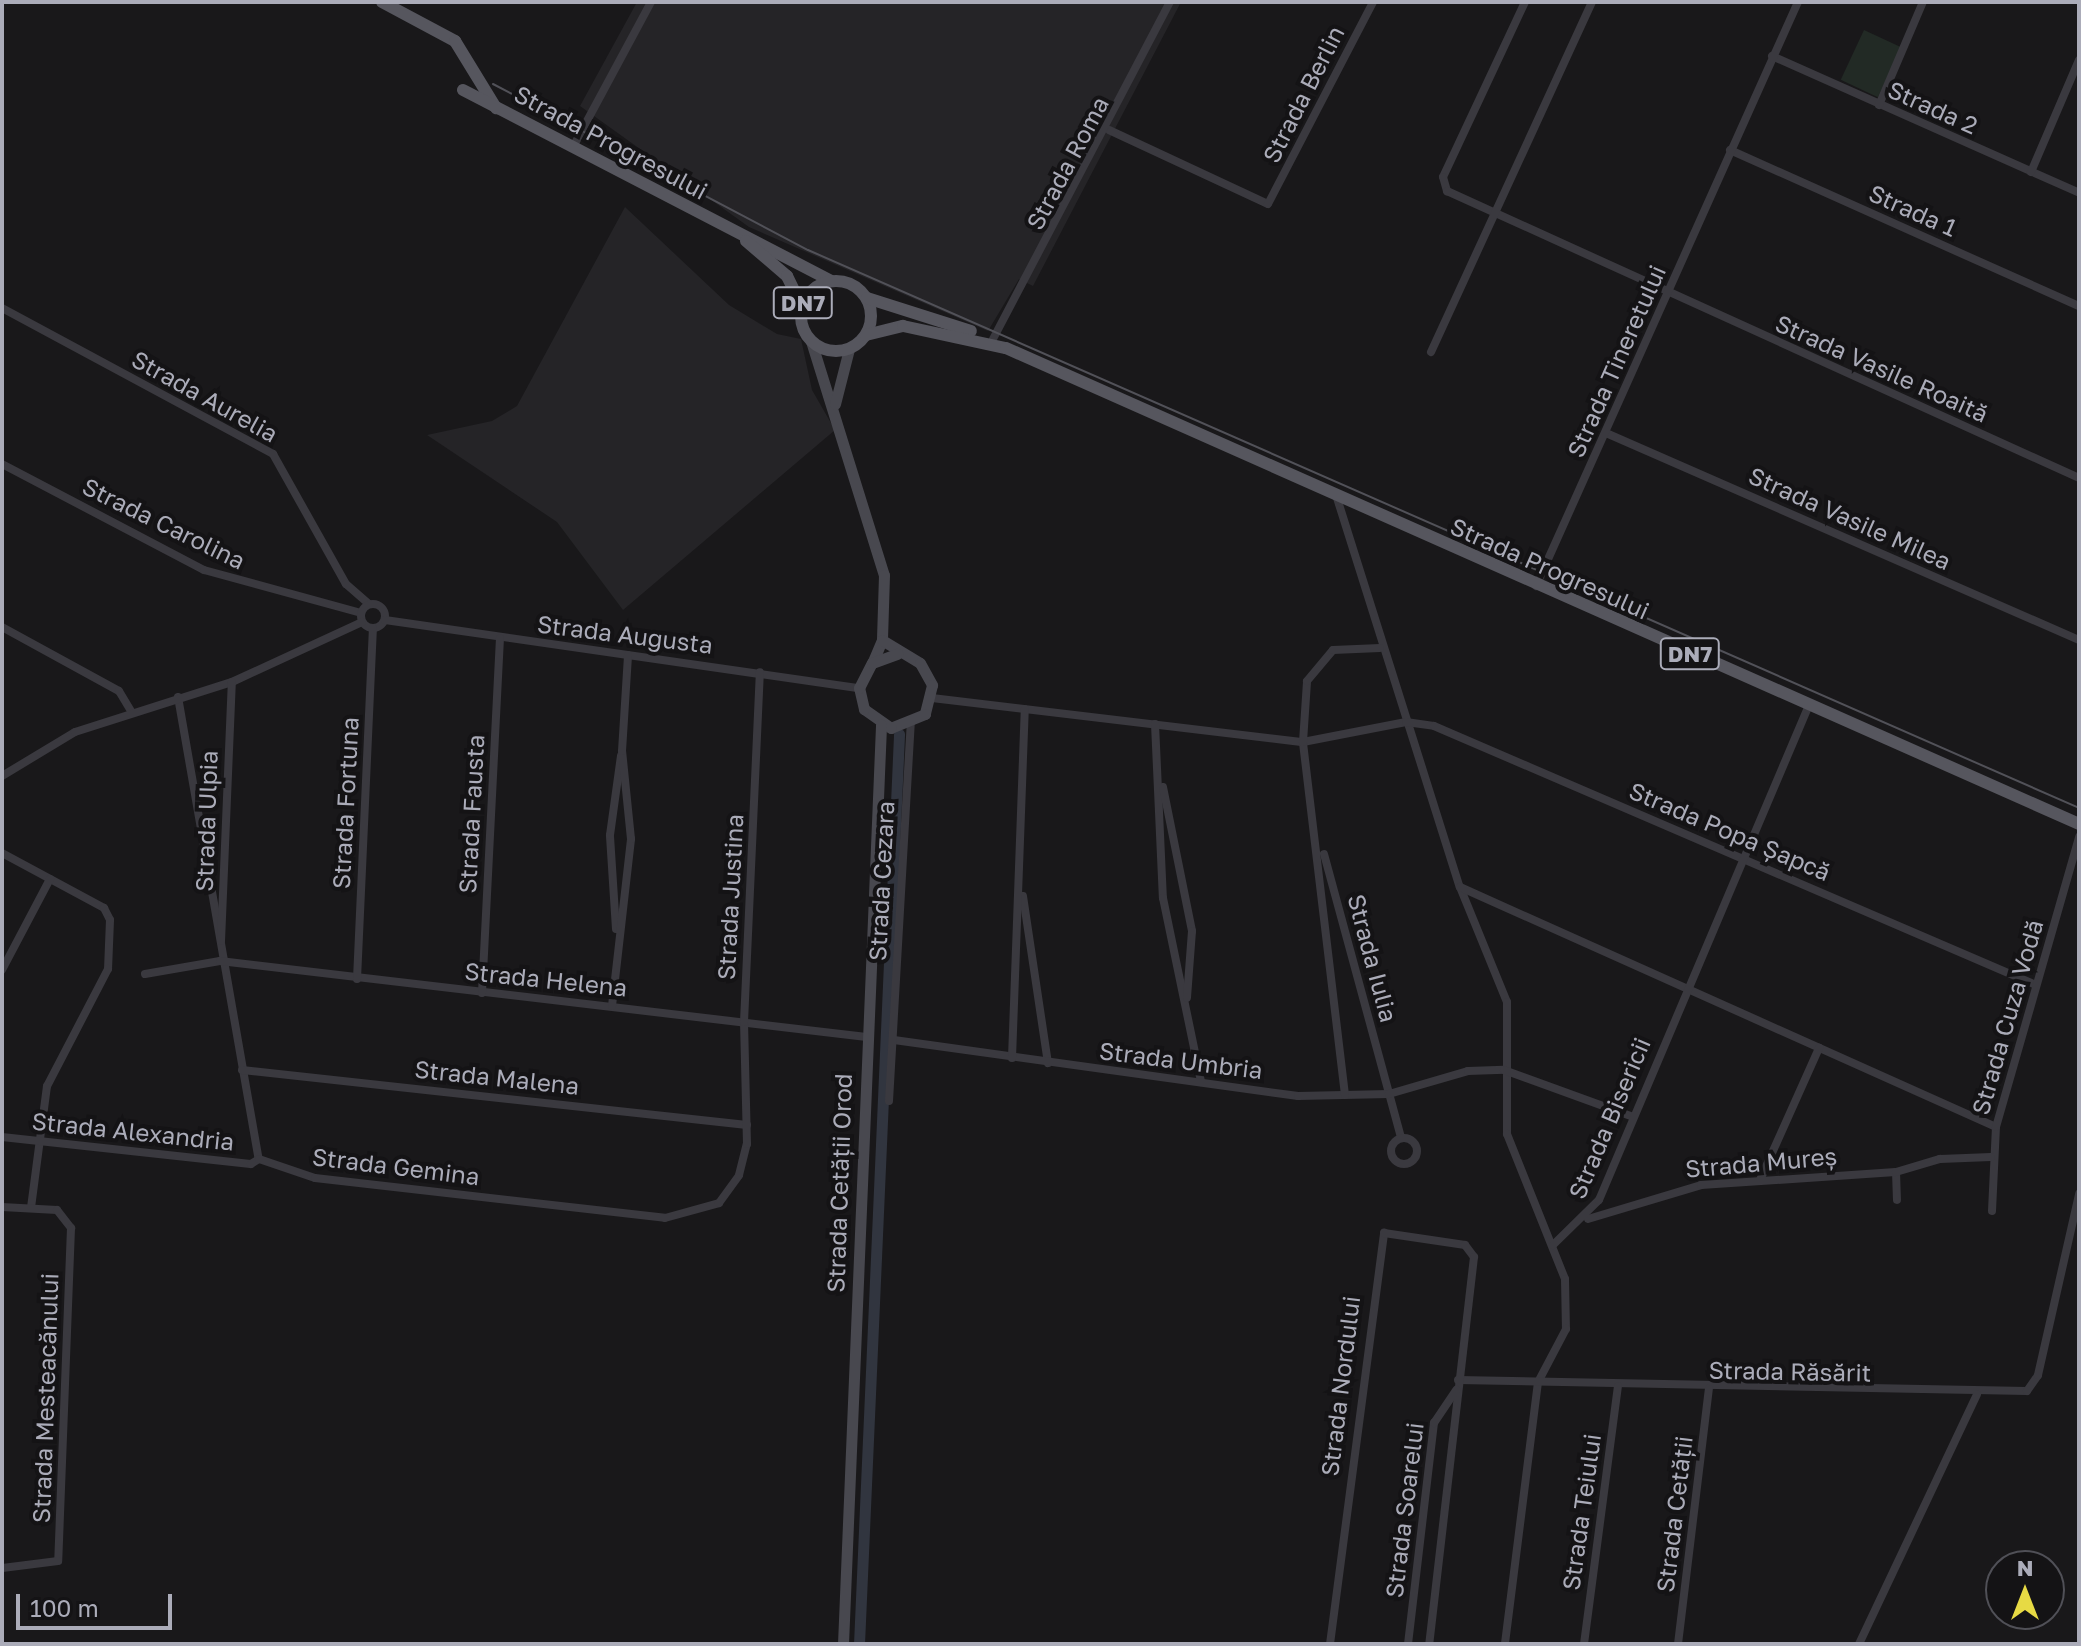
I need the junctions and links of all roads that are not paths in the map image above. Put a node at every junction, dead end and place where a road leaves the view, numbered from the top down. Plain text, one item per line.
1 (382, 2) edge
2 (651, 2) edge
3 (1170, 2) edge
4 (1373, 2) edge
5 (1525, 2) edge
6 (1592, 2) edge
7 (1798, 2) edge
8 (1923, 2) edge
9 (1772, 56) junction
10 (2079, 60) edge
11 (463, 90) dead end
12 (1879, 105) junction
13 (496, 108) junction
14 (1109, 130) junction
15 (573, 147) junction
16 (1730, 150) junction
17 (2031, 172) junction
18 (2079, 193) edge
19 (1497, 214) junction
20 (738, 233) junction
21 (831, 281) junction
22 (1668, 295) junction
23 (867, 298) junction
24 (2079, 306) edge
25 (802, 307) junction
26 (2, 308) edge
27 (866, 335) junction
28 (993, 339) junction
29 (811, 341) junction
30 (1006, 348) junction
31 (849, 349) junction
32 (1431, 352) dead end
33 (835, 405) junction
34 (1606, 433) junction
35 (2, 464) edge
36 (2079, 478) edge
37 (1337, 498) junction
38 (1536, 587) junction
39 (369, 604) junction
40 (361, 617) junction
41 (385, 620) junction
42 (2, 627) edge
43 (373, 628) junction
44 (500, 638) junction
45 (882, 640) junction
46 (2079, 640) edge
47 (1380, 648) junction
48 (897, 654) junction
49 (628, 655) junction
50 (872, 663) junction
51 (760, 672) junction
52 (232, 682) junction
53 (859, 688) junction
54 (178, 697) junction
55 (932, 698) junction
56 (1809, 705) junction
57 (1025, 709) junction
58 (131, 711) junction
59 (1406, 722) junction
60 (1155, 724) junction
61 (881, 725) junction
62 (911, 725) junction
63 (1303, 742) junction
64 (622, 751) junction
65 (2, 776) edge
66 (1161, 782) junction
67 (2079, 824) edge
68 (1318, 834) junction
69 (2079, 837) edge
70 (2, 853) edge
71 (1741, 858) junction
72 (1020, 875) junction
73 (50, 879) junction
74 (1460, 887) junction
75 (617, 932) junction
76 (220, 961) junction
77 (2, 970) edge
78 (145, 974) dead end
79 (357, 979) junction
80 (2036, 985) junction
81 (1686, 988) junction
82 (482, 993) junction
83 (612, 1006) junction
84 (1186, 1006) junction
85 (744, 1022) junction
86 (867, 1037) junction
87 (894, 1040) junction
88 (1819, 1048) junction
89 (1012, 1058) junction
90 (1048, 1063) junction
91 (242, 1070) junction
92 (1504, 1070) junction
93 (1201, 1082) junction
94 (1389, 1094) junction
95 (1345, 1095) junction
96 (889, 1101) dead end
97 (1633, 1117) junction
98 (747, 1125) junction
99 (1996, 1127) junction
100 (2, 1137) edge
101 (1401, 1137) dead end
102 (39, 1140) junction
103 (1991, 1157) junction
104 (259, 1159) junction
105 (1896, 1172) junction
106 (1760, 1180) junction
107 (2079, 1194) edge
108 (1897, 1200) dead end
109 (2, 1207) edge
110 (31, 1208) junction
111 (1992, 1211) dead end
112 (1586, 1219) junction
113 (1553, 1245) junction
114 (1474, 1257) joint
115 (1538, 1382) junction
116 (1458, 1384) junction
117 (1618, 1386) junction
118 (1709, 1389) junction
119 (1977, 1394) junction
120 (2, 1568) edge
121 (843, 1644) edge
122 (1330, 1644) edge
123 (1408, 1644) edge
124 (1429, 1644) edge
125 (1505, 1644) edge
126 (1584, 1644) edge
127 (1678, 1644) edge
128 (1859, 1644) edge

1 - 13 main road
2 - 15 street
3 - 14 street, Strada Roma
4 - 14 street, Strada Berlin
5 - 19 street, Strada Vasile Roaită
6 - 19 street
7 - 9 street, Strada Tineretului
8 - 12 street
9 - 12 street, Strada 2
9 - 16 street, Strada Tineretului
10 - 17 street
11 - 13 main road, Strada Progresului / DN7
12 - 17 street, Strada 2
13 - 15 main road, Strada Progresului / DN7
14 - 28 street, Strada Roma
15 - 20 main road, Strada Progresului / DN7
16 - 22 street, Strada Tineretului
16 - 24 street, Strada 1
17 - 18 street, Strada 2
19 - 22 street, Strada Vasile Roaită
19 - 32 street
20 - 21 main road, Strada Progresului / DN7
20 - 25 main road, Strada Progresului / DN7
21 - 23 main road, DN7
21 - 25 main road, DN7
22 - 34 street, Strada Tineretului
22 - 36 street, Strada Vasile Roaită
23 - 27 main road, DN7
23 - 28 main road, Strada Progresului / DN7
25 - 29 main road, DN7
26 - 39 street, Strada Aurelia
27 - 30 main road, Strada Progresului / DN7
27 - 31 main road, DN7
28 - 30 main road, Strada Progresului / DN7
29 - 31 main road, DN7
29 - 33 street
30 - 37 main road, Strada Progresului / DN7
31 - 33 street
33 - 45 street
34 - 38 street, Strada Tineretului
34 - 46 street, Strada Vasile Milea
35 - 40 street, Strada Carolina
37 - 38 main road, Strada Progresului / DN7
37 - 47 street
38 - 56 main road, Strada Progresului / DN7
39 - 40 street
39 - 41 street, Strada Aurelia
40 - 43 street, Strada Carolina
40 - 52 street
41 - 43 street
41 - 44 street, Strada Augusta
42 - 58 street
43 - 79 street, Strada Fortuna
44 - 49 street, Strada Augusta
44 - 82 street, Strada Fausta
45 - 48 street
45 - 50 street
47 - 59 street
47 - 63 street, Strada Iulia
48 - 50 street
48 - 55 street
49 - 51 street, Strada Augusta
49 - 64 street
50 - 53 street
51 - 53 street, Strada Augusta
51 - 85 street, Strada Justina
52 - 54 street
52 - 76 street, Strada Ulpia
53 - 61 street
54 - 58 street
54 - 76 street
55 - 57 street
55 - 62 street
56 - 67 main road, Strada Progresului / DN7
56 - 71 street, Strada Bisericii
57 - 60 street
57 - 72 street
58 - 65 street
59 - 63 street
59 - 71 street, Strada Popa Șapcă
59 - 74 street
60 - 63 street
60 - 66 street
61 - 62 street
61 - 86 street, Strada Cetății Orod
62 - 87 street, Strada Cezara
63 - 68 street, Strada Iulia
64 - 75 street
64 - 75 street
66 - 84 street
66 - 84 street
68 - 94 street, Strada Iulia
68 - 95 street, Strada Iulia
69 - 80 street, Strada Cuza Vodă
70 - 73 street
71 - 80 street, Strada Popa Șapcă
71 - 81 street, Strada Bisericii
72 - 89 street
72 - 90 street
73 - 77 street
73 - 102 street
74 - 81 street
74 - 92 street
75 - 83 street
76 - 78 street, Strada Helena
76 - 79 street, Strada Helena
76 - 91 street
79 - 82 street, Strada Helena
80 - 99 street, Strada Cuza Vodă
81 - 88 street
81 - 97 street, Strada Bisericii
82 - 83 street, Strada Helena
83 - 85 street, Strada Helena
84 - 93 street
85 - 86 street, Strada Helena
85 - 98 street, Strada Justina
86 - 121 street, Strada Cetății Orod
87 - 89 street
87 - 96 street, Strada Cezara
88 - 99 street
88 - 106 street
89 - 90 street, Strada Umbria
90 - 93 street, Strada Umbria
91 - 98 street, Strada Malena
91 - 104 street
92 - 94 street, Strada Umbria
92 - 97 street
92 - 113 street
93 - 95 street, Strada Umbria
94 - 95 street, Strada Umbria
94 - 101 street, Strada Iulia
97 - 112 street, Strada Bisericii
98 - 104 street, Strada Gemina
99 - 103 street, Strada Cuza Vodă
100 - 102 street, Strada Alexandria
102 - 104 street, Strada Alexandria
102 - 110 street
103 - 105 street, Strada Mureș
103 - 111 street, Strada Cuza Vodă
105 - 106 street, Strada Mureș
105 - 108 street
106 - 112 street, Strada Mureș
107 - 119 street, Strada Răsărit
109 - 110 street
110 - 120 street, Strada Mesteacănului
112 - 113 street, Strada Bisericii
113 - 115 street
114 - 116 street, Strada Soarelui
114 - 122 street, Strada Nordului
115 - 116 street, Strada Răsărit
115 - 117 street, Strada Răsărit
115 - 125 street
116 - 123 street, Strada Soarelui
116 - 124 street, Strada Soarelui
117 - 118 street, Strada Răsărit
117 - 126 street, Strada Teiului
118 - 119 street, Strada Răsărit
118 - 127 street, Strada Cetății
119 - 128 street

